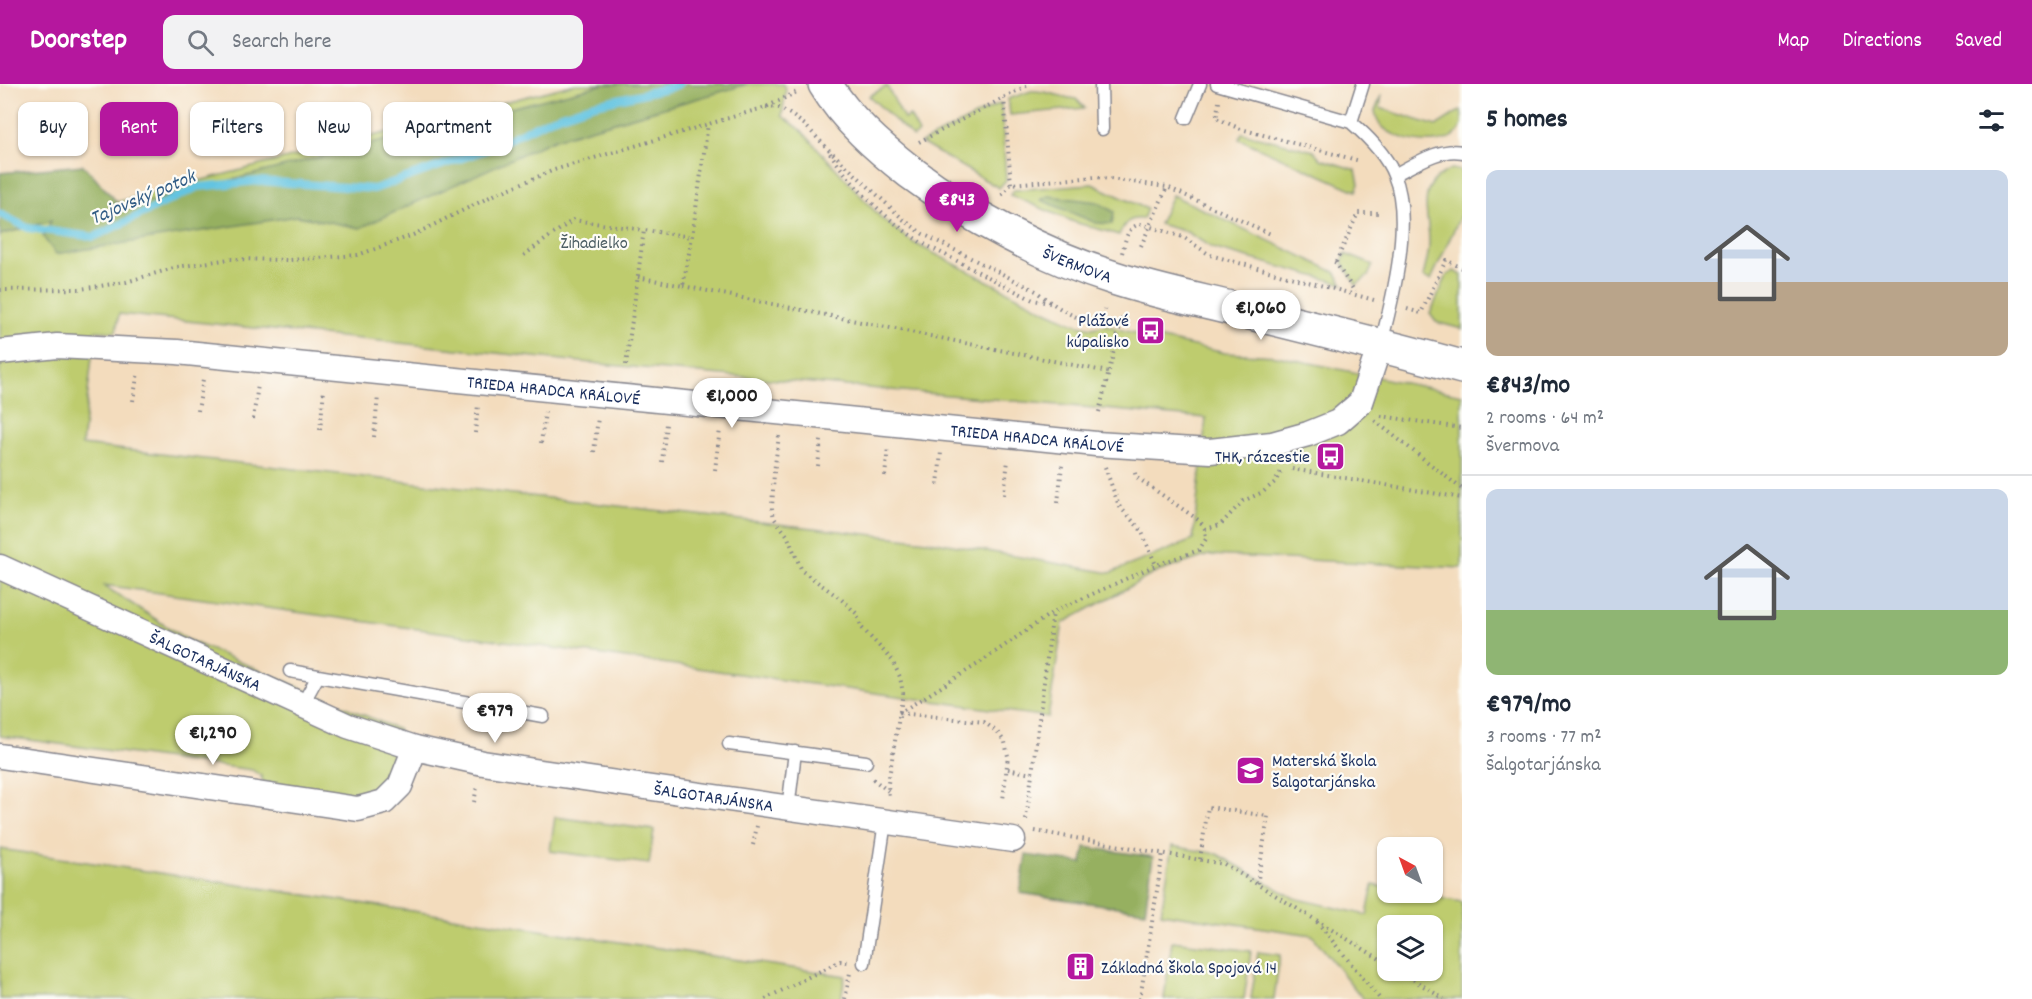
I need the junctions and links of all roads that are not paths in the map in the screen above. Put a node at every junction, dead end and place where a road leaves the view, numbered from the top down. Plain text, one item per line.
1 (1101, 84) edge
2 (1217, 84) edge
3 (1363, 84) edge
4 (812, 87) edge
5 (1198, 89) edge
6 (1185, 118) dead end
7 (1351, 122) junction
8 (1102, 129) dead end
9 (1462, 152) edge
10 (1394, 175) junction
11 (1380, 345) junction
12 (1, 352) edge
13 (1462, 367) edge
14 (0, 567) edge
15 (290, 671) dead end
16 (318, 676) junction
17 (302, 705) junction
18 (543, 717) dead end
19 (729, 744) dead end
20 (415, 748) junction
21 (795, 752) junction
22 (0, 756) edge
23 (866, 762) dead end
24 (788, 809) junction
25 (887, 815) junction
26 (1013, 840) dead end
27 (864, 963) dead end

1 - 8 lane
2 - 7 lane
3 - 7 lane
4 - 11 street, ŠVERMOVA
5 - 6 lane
7 - 10 lane
9 - 10 lane
10 - 11 lane
11 - 12 street, TRIEDA HRADCA KRÁLOVÉ
11 - 13 street, ŠVERMOVA
14 - 17 street, ŠALGOTARJÁNSKA
15 - 16 lane
16 - 17 lane
16 - 18 lane
17 - 20 street, ŠALGOTARJÁNSKA
19 - 21 lane
20 - 22 street
20 - 24 street, ŠALGOTARJÁNSKA
21 - 23 lane
21 - 24 lane
24 - 25 street, ŠALGOTARJÁNSKA
25 - 26 street, ŠALGOTARJÁNSKA
25 - 27 lane

